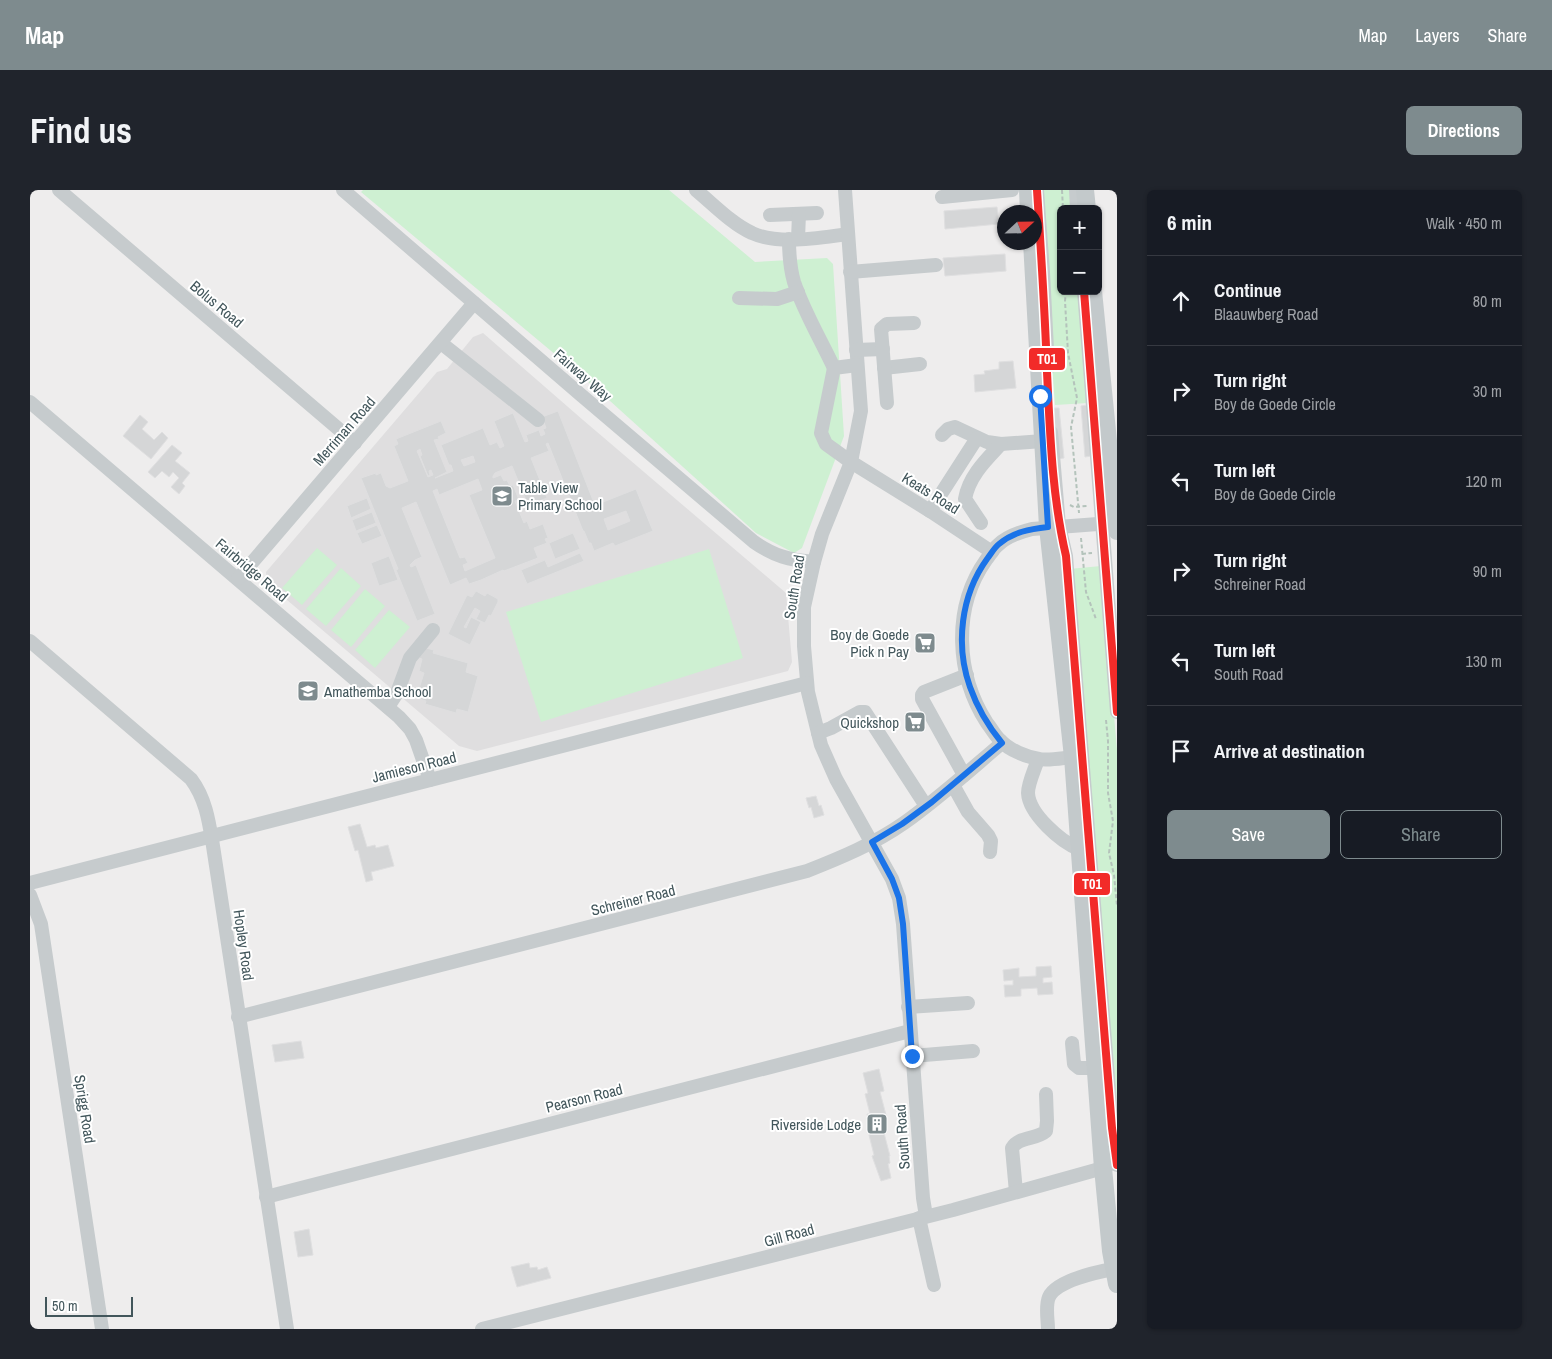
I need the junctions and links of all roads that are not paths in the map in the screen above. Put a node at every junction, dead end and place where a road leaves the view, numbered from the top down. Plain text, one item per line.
1 (59, 190) edge
2 (344, 190) edge
3 (696, 190) edge
4 (845, 190) edge
5 (1012, 190) edge
6 (1028, 190) edge
7 (1037, 190) edge
8 (1076, 190) edge
9 (1085, 190) edge
10 (942, 197) dead end
11 (1029, 205) edge
12 (1078, 205) edge
13 (1087, 205) edge
14 (817, 213) dead end
15 (799, 214) junction
16 (770, 215) dead end
17 (848, 234) junction
18 (794, 239) junction
19 (1032, 250) edge
20 (936, 265) dead end
21 (850, 272) junction
22 (798, 292) junction
23 (1084, 295) edge
24 (1093, 295) edge
25 (739, 298) dead end
26 (474, 303) junction
27 (914, 323) dead end
28 (441, 343) junction
29 (883, 349) junction
30 (856, 350) junction
31 (920, 364) dead end
32 (857, 365) junction
33 (834, 368) junction
34 (884, 368) junction
35 (30, 402) edge
36 (887, 403) dead end
37 (538, 420) dead end
38 (942, 435) dead end
39 (977, 438) junction
40 (1043, 441) junction
41 (355, 443) junction
42 (1001, 444) junction
43 (851, 462) junction
44 (930, 511) junction
45 (981, 523) dead end
46 (1113, 525) edge
47 (1054, 527) junction
48 (992, 552) junction
49 (814, 562) junction
50 (238, 579) junction
51 (433, 630) dead end
52 (30, 641) edge
53 (967, 675) junction
54 (807, 683) junction
55 (388, 707) junction
56 (1111, 712) edge
57 (818, 733) junction
58 (1002, 743) junction
59 (1073, 757) junction
60 (1038, 759) junction
61 (964, 776) junction
62 (430, 780) junction
63 (953, 785) junction
64 (926, 806) junction
65 (211, 836) junction
66 (872, 842) junction
67 (1080, 849) junction
68 (990, 852) dead end
69 (30, 883) edge
70 (30, 895) edge
71 (968, 1003) dead end
72 (908, 1007) junction
73 (238, 1017) junction
74 (910, 1031) junction
75 (1072, 1043) dead end
76 (973, 1052) dead end
77 (912, 1056) junction
78 (1096, 1068) junction
79 (1046, 1094) dead end
80 (1113, 1164) edge
81 (1016, 1192) junction
82 (266, 1197) junction
83 (922, 1217) junction
84 (1115, 1277) edge
85 (934, 1285) dead end
86 (102, 1329) edge
87 (287, 1329) edge
88 (482, 1329) edge
89 (1048, 1329) edge

1 - 41 street, Bolus Road
2 - 26 street, Fairway Way
3 - 18 street
4 - 17 street, South Road
5 - 10 street
6 - 11 main road
7 - 47 street
8 - 12 street
9 - 13 main road
14 - 15 street
15 - 16 street
15 - 18 street
17 - 18 street
17 - 21 street, South Road
18 - 22 street
19 - 40 main road
20 - 21 street
21 - 30 street, South Road
22 - 25 street
22 - 33 street
23 - 46 street
24 - 46 main road
26 - 28 street, Merriman Road
26 - 49 street, Fairway Way
27 - 29 street
28 - 37 street
28 - 41 street, Merriman Road
29 - 30 street
29 - 34 street
30 - 32 street, South Road
31 - 34 street
32 - 33 street
32 - 43 street, South Road
33 - 43 street, Keats Road
34 - 36 street
35 - 50 street, Fairbridge Road
38 - 39 street
39 - 42 street
39 - 44 street
40 - 42 street
40 - 47 main road
41 - 50 street, Merriman Road
42 - 45 street
43 - 44 street, Keats Road
43 - 49 street, South Road
44 - 48 street, Keats Road
46 - 47 street
46 - 56 street
47 - 48 street
47 - 59 main road
47 - 80 street
48 - 53 street
49 - 54 street, South Road
50 - 55 street, Fairbridge Road
51 - 55 street
52 - 65 street, Hopley Road
53 - 58 street
53 - 61 street
54 - 57 street, South Road
54 - 62 street, Jamieson Road
55 - 62 street, Fairbridge Road
57 - 64 street
57 - 66 street, South Road
58 - 60 street
58 - 61 street, Schreiner Road
59 - 60 street
59 - 67 main road
60 - 67 street
61 - 63 street, Schreiner Road
62 - 65 street, Jamieson Road
63 - 64 street, Schreiner Road
63 - 68 street
64 - 66 street, Schreiner Road
65 - 69 street, Jamieson Road
65 - 73 street, Hopley Road
66 - 72 street, South Road
66 - 73 street, Schreiner Road
67 - 78 main road
70 - 86 street, Sprigg Road
71 - 72 street
72 - 74 street, South Road
73 - 82 street, Hopley Road
74 - 77 street, South Road
74 - 82 street, Pearson Road
75 - 78 street
76 - 77 street
77 - 83 street, South Road
78 - 80 main road
79 - 81 street
80 - 81 street, Gill Road
80 - 84 main road
81 - 83 street, Gill Road
82 - 87 street, Hopley Road
83 - 85 street, South Road
83 - 88 street, Gill Road
84 - 89 street

